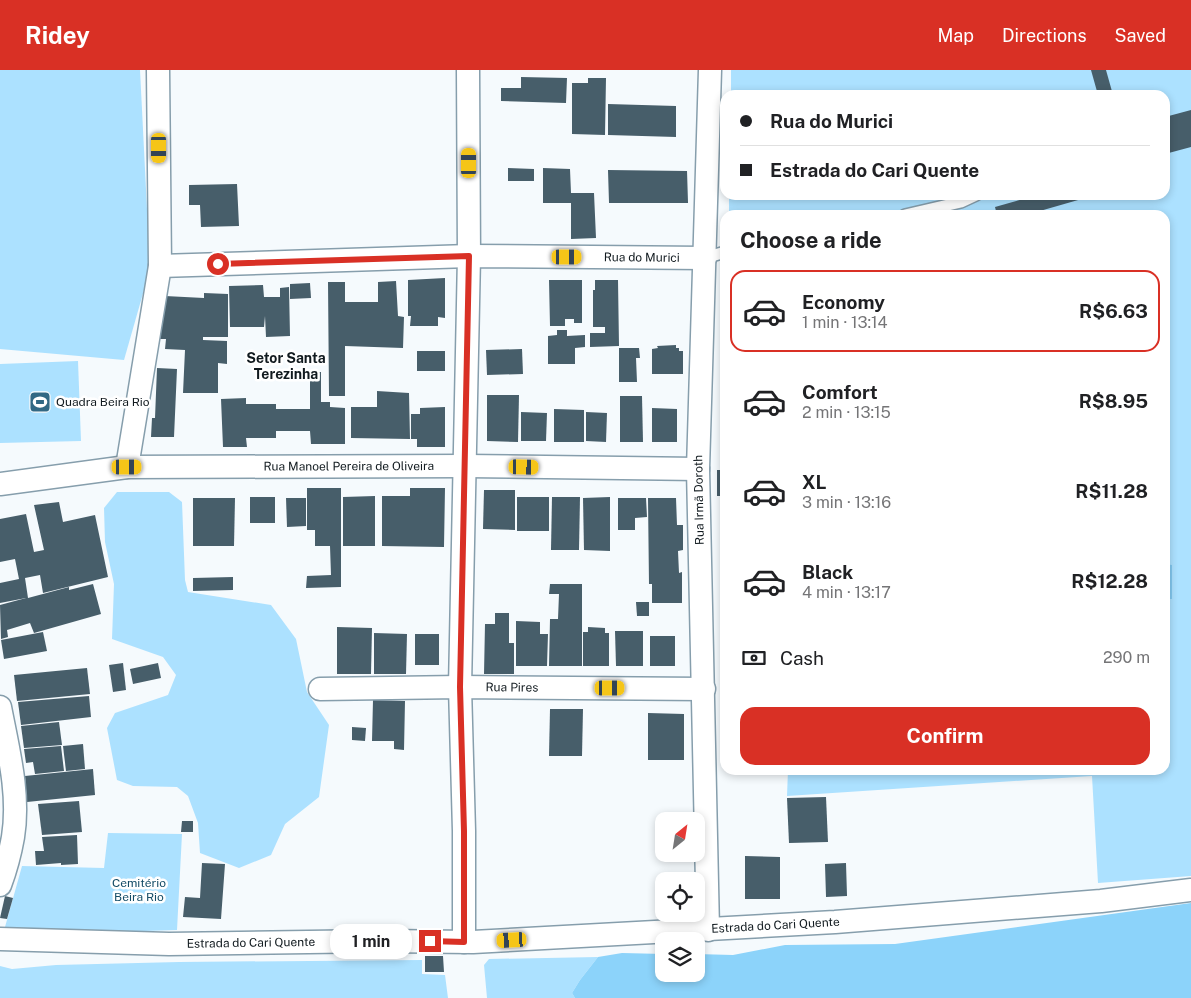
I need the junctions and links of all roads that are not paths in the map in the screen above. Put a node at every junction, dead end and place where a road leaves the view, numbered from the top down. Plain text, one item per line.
1 (158, 70) edge
2 (468, 70) edge
3 (710, 70) edge
4 (965, 200) edge
5 (927, 210) edge
6 (715, 255) edge
7 (469, 256) junction
8 (160, 266) junction
9 (466, 466) junction
10 (127, 467) junction
11 (698, 469) junction
12 (0, 484) edge
13 (460, 687) junction
14 (320, 689) dead end
15 (704, 689) junction
16 (0, 707) edge
17 (0, 885) edge
18 (1191, 890) edge
19 (708, 930) junction
20 (0, 939) edge
21 (464, 942) junction

1 - 8 street
2 - 7 street
3 - 6 street, Rua Irmã Doroth
4 - 5 lane
6 - 7 street, Rua do Murici
6 - 11 street, Rua Irmã Doroth
7 - 8 street, Rua do Murici
7 - 9 street
8 - 10 street
9 - 10 street, Rua Manoel Pereira de Oliveira
9 - 11 street, Rua Manoel Pereira de Oliveira
9 - 13 street
10 - 12 street, Rua Manoel Pereira de Oliveira
11 - 15 street, Rua Irmã Doroth
13 - 14 street, Rua Pires
13 - 15 street, Rua Pires
13 - 21 street
15 - 19 street, Rua Irmã Doroth
16 - 17 street
18 - 19 street, Estrada do Cari Quente
19 - 21 street, Estrada do Cari Quente
20 - 21 street, Estrada do Cari Quente

